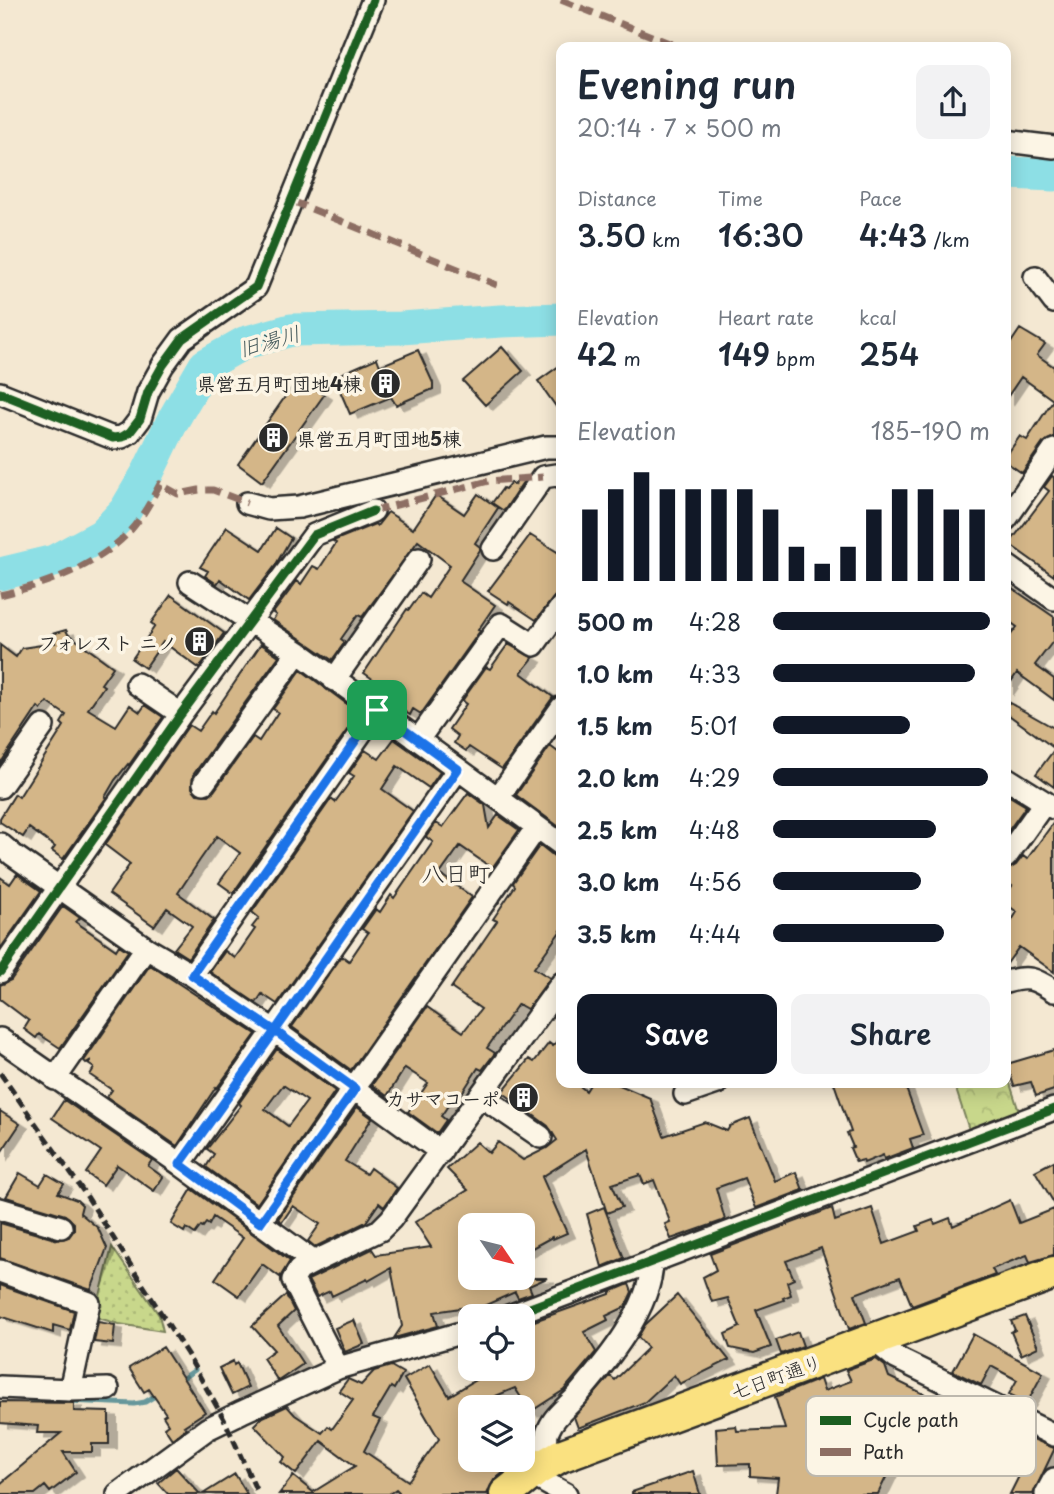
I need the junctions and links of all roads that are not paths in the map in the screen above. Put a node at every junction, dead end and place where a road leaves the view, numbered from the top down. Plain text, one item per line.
1 (373, 0) edge
2 (1011, 142) edge
3 (1054, 147) edge
4 (1035, 277) dead end
5 (1054, 302) edge
6 (0, 393) edge
7 (556, 447) edge
8 (1054, 450) edge
9 (556, 475) edge
10 (247, 503) dead end
11 (373, 512) dead end
12 (1011, 512) edge
13 (493, 549) dead end
14 (419, 559) dead end
15 (1011, 569) edge
16 (190, 582) dead end
17 (1054, 599) edge
18 (556, 614) edge
19 (249, 621) junction
20 (298, 652) junction
21 (334, 680) junction
22 (137, 684) dead end
23 (377, 710) junction
24 (181, 713) junction
25 (556, 716) edge
26 (43, 726) dead end
27 (418, 740) junction
28 (458, 769) junction
29 (1011, 781) edge
30 (204, 783) dead end
31 (0, 787) edge
32 (498, 798) junction
33 (1050, 805) edge
34 (537, 827) junction
35 (556, 841) edge
36 (0, 844) edge
37 (1011, 852) edge
38 (59, 888) junction
39 (146, 948) junction
40 (0, 972) edge
41 (192, 975) junction
42 (1011, 981) edge
43 (556, 991) edge
44 (1054, 991) edge
45 (275, 1031) junction
46 (0, 1039) edge
47 (55, 1079) junction
48 (702, 1088) edge
49 (355, 1089) junction
50 (685, 1094) dead end
51 (481, 1096) junction
52 (1054, 1109) edge
53 (541, 1137) dead end
54 (441, 1152) junction
55 (180, 1164) junction
56 (0, 1209) edge
57 (260, 1223) junction
58 (61, 1227) dead end
59 (314, 1262) junction
60 (652, 1262) junction
61 (0, 1271) edge
62 (1054, 1273) edge
63 (535, 1306) edge
64 (458, 1334) edge
65 (875, 1341) junction
66 (338, 1368) junction
67 (0, 1387) edge
68 (108, 1389) dead end
69 (70, 1390) junction
70 (974, 1396) edge
71 (1036, 1426) edge
72 (1054, 1435) edge
73 (540, 1467) junction
74 (1054, 1479) edge
75 (118, 1494) edge
76 (506, 1494) edge
77 (566, 1494) edge
78 (1046, 1494) edge

1 - 6 street
2 - 3 street
4 - 5 street
7 - 10 street
8 - 12 street
9 - 13 street
11 - 19 street
14 - 21 street
15 - 17 street
16 - 19 street
18 - 27 street
19 - 20 street
19 - 24 street
20 - 21 street
20 - 30 street
21 - 23 street
22 - 24 street
23 - 27 street
23 - 41 street
24 - 38 street
25 - 32 street
26 - 31 street
27 - 28 street
28 - 32 street
28 - 45 street
29 - 33 street
32 - 34 street
33 - 37 street
34 - 35 street
34 - 49 street
36 - 38 street
38 - 39 street
38 - 40 street
39 - 41 street
39 - 47 street
41 - 45 street
42 - 44 street
43 - 51 street
45 - 49 street
45 - 55 street
46 - 47 street
47 - 55 street
48 - 50 street
49 - 54 street
49 - 57 street
51 - 53 street
51 - 54 street
52 - 60 street
54 - 59 street
55 - 57 street
56 - 58 street
57 - 59 street
59 - 66 street
60 - 63 street
60 - 73 street
61 - 69 street
62 - 65 highway, 七日町通り
64 - 66 street
65 - 70 street
65 - 73 highway, 七日町通り
66 - 75 street
67 - 69 street
68 - 69 street
71 - 72 street
73 - 76 highway, 七日町通り
73 - 77 street
74 - 78 street

